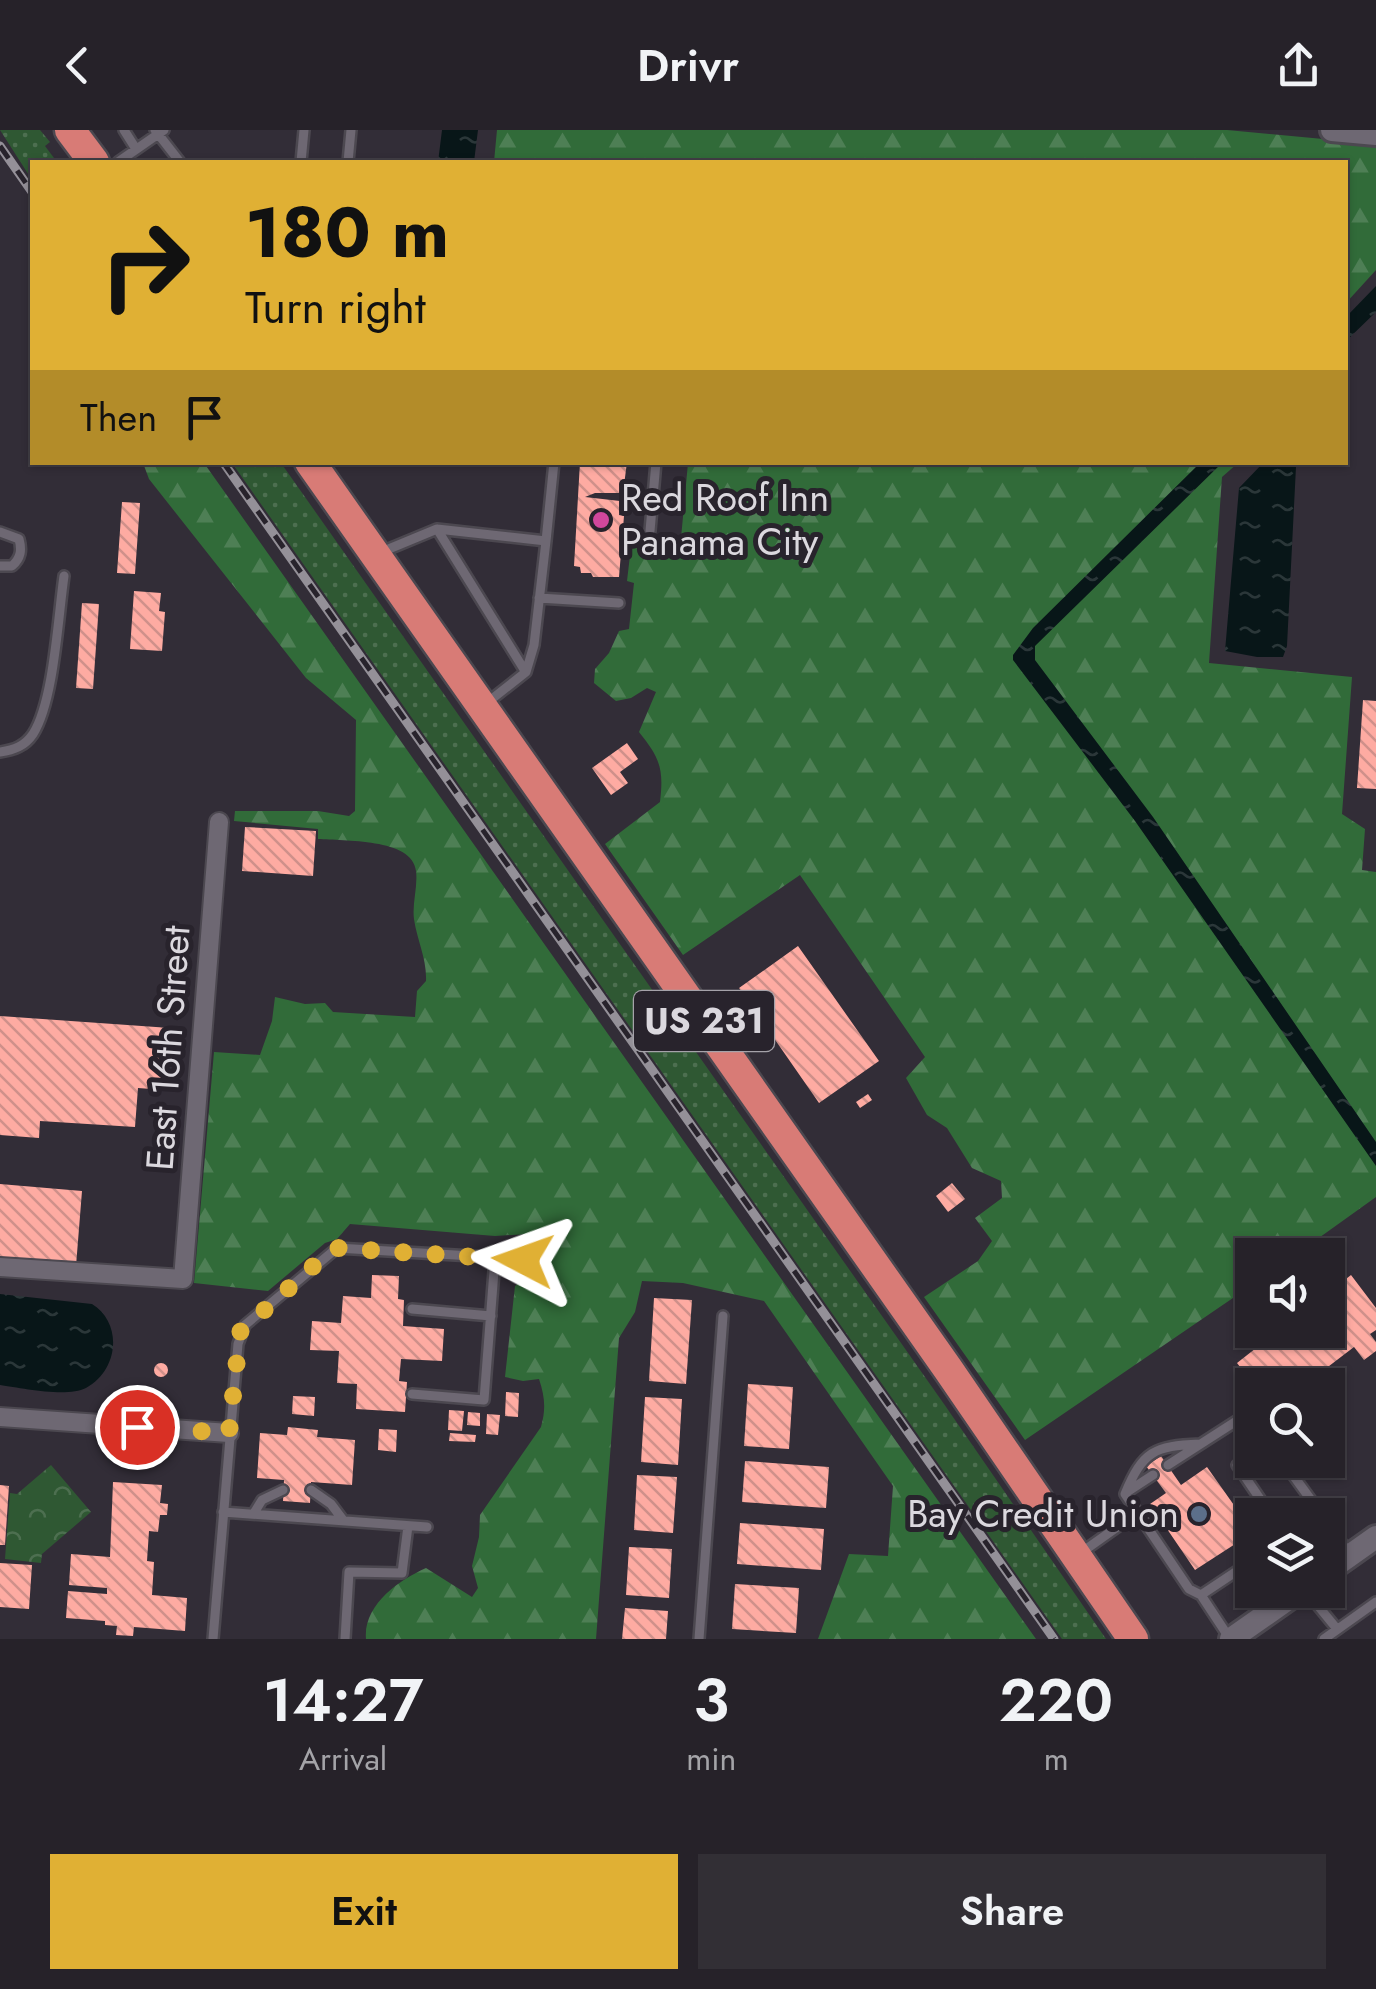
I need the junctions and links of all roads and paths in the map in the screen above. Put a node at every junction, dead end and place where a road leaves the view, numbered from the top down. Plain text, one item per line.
1 (70, 130) edge
2 (124, 130) edge
3 (304, 130) edge
4 (351, 130) edge
5 (1332, 130) edge
6 (159, 131) edge
7 (1376, 134) edge
8 (136, 149) junction
9 (92, 160) edge
10 (121, 160) edge
11 (179, 160) edge
12 (301, 160) edge
13 (348, 160) edge
14 (312, 465) edge
15 (554, 465) edge
16 (656, 465) edge
17 (437, 529) junction
18 (650, 531) dead end
19 (0, 532) edge
20 (546, 541) junction
21 (375, 555) junction
22 (0, 566) edge
23 (64, 576) dead end
24 (539, 598) junction
25 (619, 602) dead end
26 (526, 672) junction
27 (481, 706) junction
28 (0, 752) edge
29 (219, 822) dead end
30 (495, 1258) junction
31 (523, 1260) dead end
32 (0, 1267) edge
33 (412, 1309) dead end
34 (490, 1316) junction
35 (723, 1316) dead end
36 (412, 1394) dead end
37 (0, 1417) edge
38 (1235, 1422) edge
39 (229, 1433) junction
40 (1200, 1444) junction
41 (1168, 1465) dead end
42 (1153, 1475) dead end
43 (284, 1490) dead end
44 (311, 1490) dead end
45 (1125, 1494) junction
46 (223, 1512) junction
47 (254, 1513) junction
48 (1137, 1513) junction
49 (343, 1520) junction
50 (408, 1526) junction
51 (427, 1527) dead end
52 (1376, 1537) edge
53 (1345, 1547) edge
54 (1350, 1554) junction
55 (1076, 1556) junction
56 (1345, 1558) edge
57 (1235, 1572) edge
58 (1201, 1595) junction
59 (1376, 1602) edge
60 (1277, 1608) edge
61 (1318, 1608) edge
62 (1337, 1630) junction
63 (213, 1639) edge
64 (345, 1639) edge
65 (700, 1639) edge
66 (1133, 1639) edge
67 (1231, 1639) edge
68 (1324, 1639) edge

1 - 9 highway
2 - 8 lane
3 - 12 lane
4 - 13 lane
5 - 7 main road
6 - 8 lane
6 - 11 lane
8 - 10 lane
14 - 21 highway, US 231
15 - 20 lane
16 - 18 lane
17 - 20 lane
17 - 21 lane
17 - 26 lane
19 - 22 lane
20 - 24 lane
21 - 27 highway, US 231
23 - 28 lane
24 - 25 lane
24 - 26 lane
26 - 27 lane
27 - 55 highway, US 231
29 - 32 street, East 16th Street
30 - 31 lane
30 - 34 lane
30 - 39 lane
33 - 34 lane
34 - 36 lane
35 - 65 lane
37 - 39 street
38 - 40 lane
39 - 46 lane
40 - 41 lane
40 - 45 lane
42 - 45 lane
43 - 47 lane
44 - 49 lane
45 - 48 lane
46 - 47 lane
46 - 63 lane
47 - 49 lane
48 - 55 lane
48 - 58 lane
49 - 50 lane
50 - 51 lane
50 - 64 lane
52 - 54 main road
53 - 54 lane
54 - 56 main road
55 - 66 highway, US 231
57 - 58 lane
58 - 67 lane
59 - 62 lane
60 - 67 main road
61 - 62 lane
62 - 68 lane

